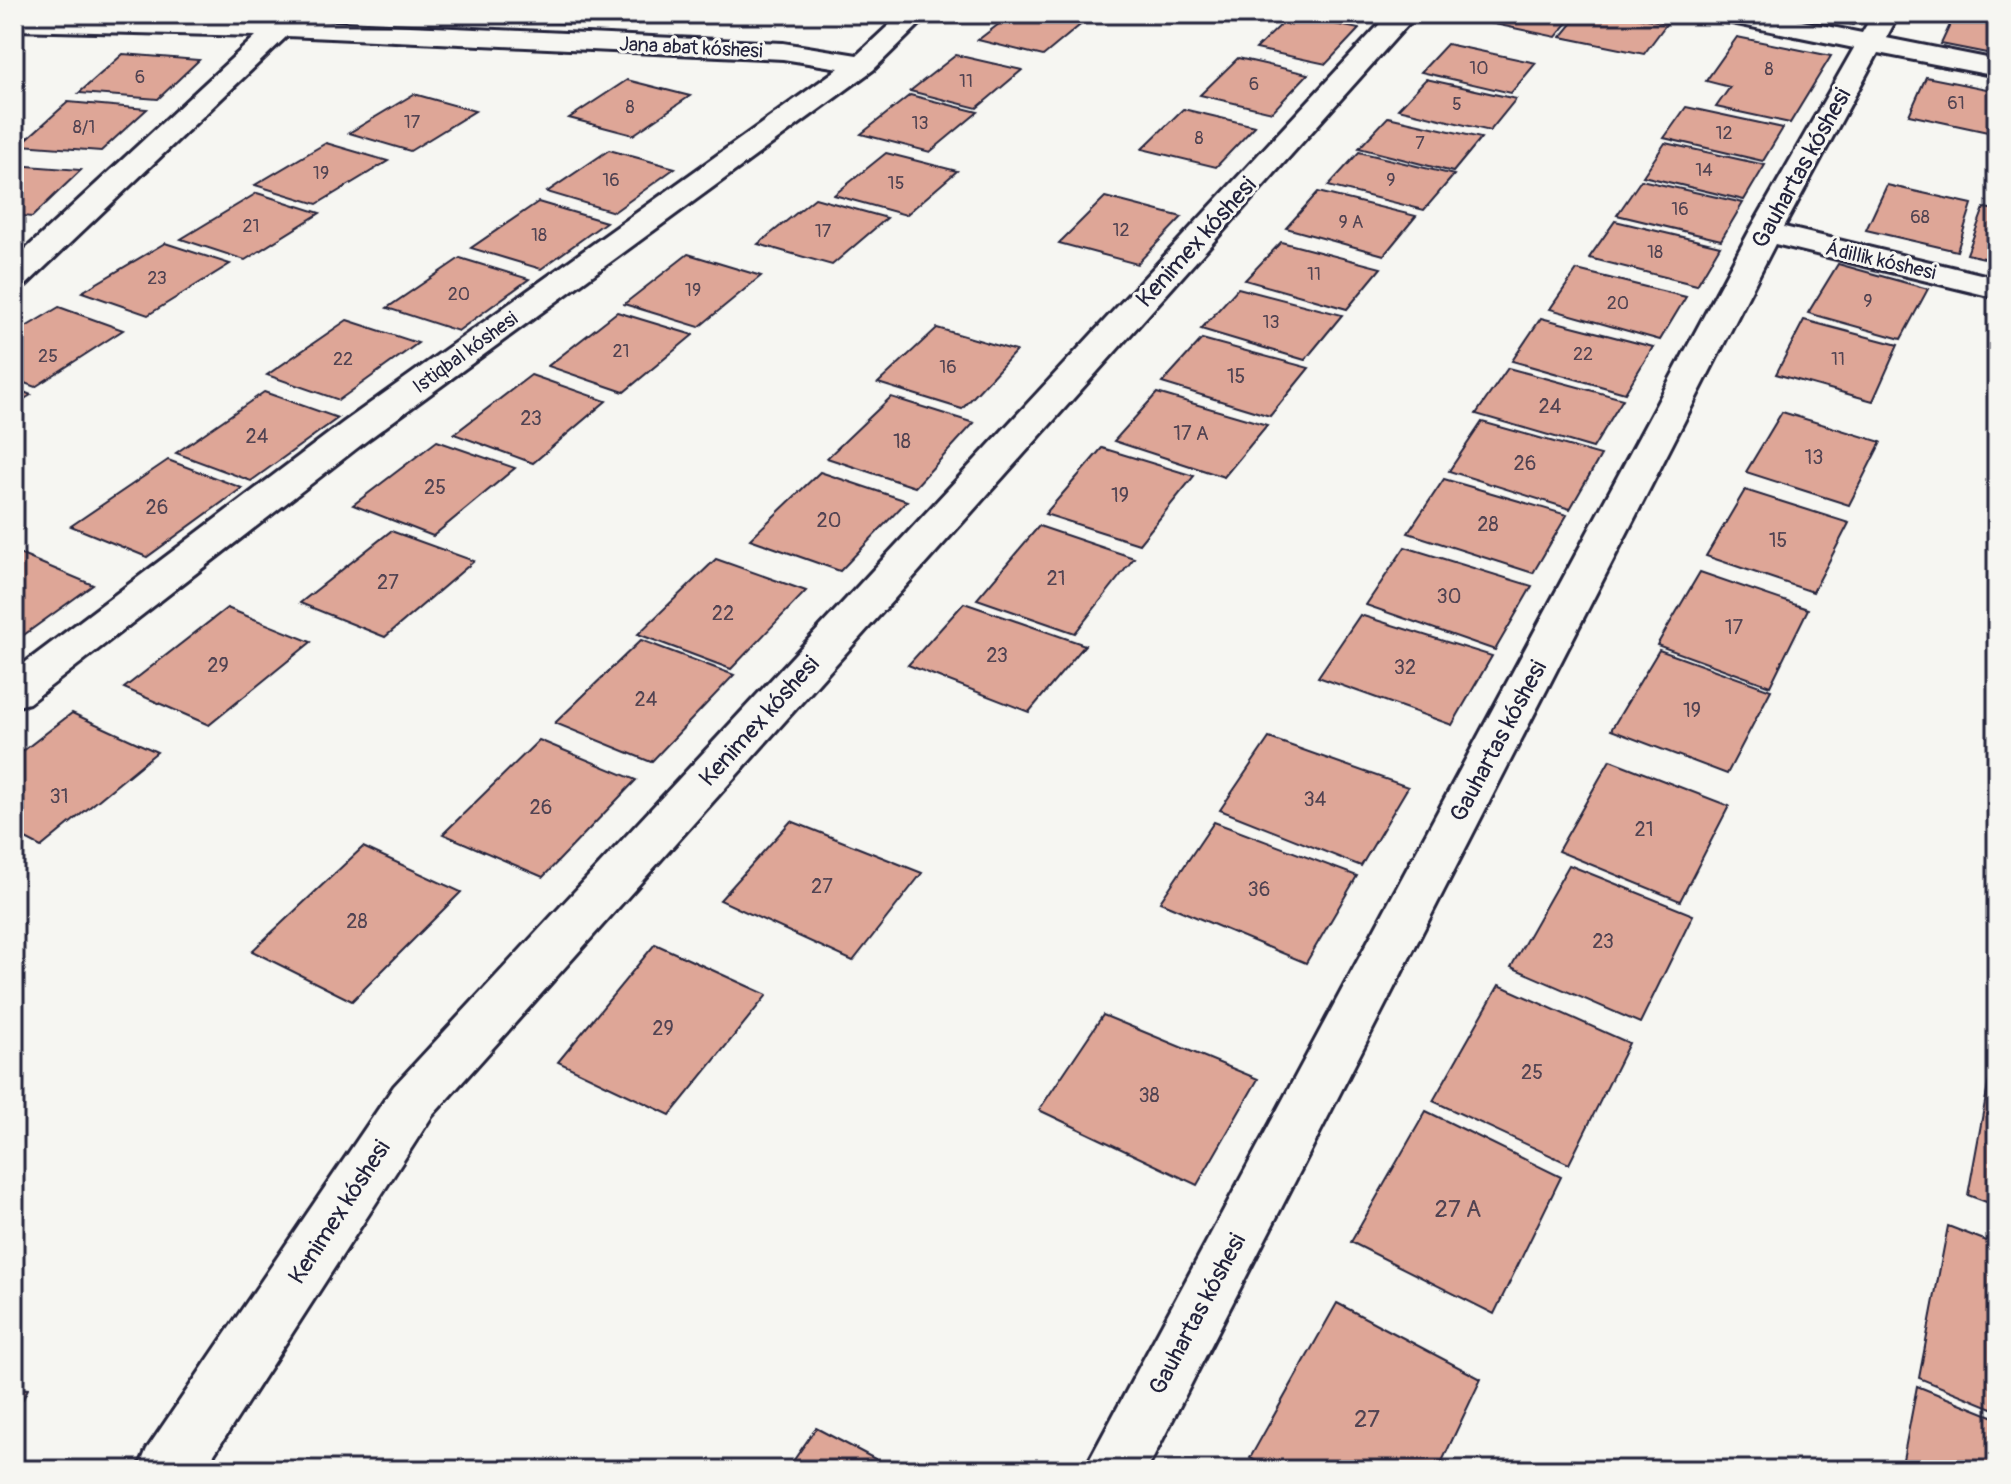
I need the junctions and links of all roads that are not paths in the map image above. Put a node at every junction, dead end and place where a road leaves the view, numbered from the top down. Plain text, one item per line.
1 (917, 14) edge
2 (1404, 14) edge
3 (1727, 14) edge
4 (14, 22) edge
5 (280, 28) junction
6 (1878, 28) edge
7 (863, 64) junction
8 (1997, 68) edge
9 (1765, 232) junction
10 (14, 278) edge
11 (1997, 288) edge
12 (14, 693) edge
13 (169, 1470) edge
14 (1115, 1470) edge

1 - 7 street, Istiqbal kóshesi
2 - 13 street, Kenimex kóshesi
3 - 6 street
4 - 5 street, Jana abat kóshesi
5 - 7 street, Jana abat kóshesi
5 - 10 street
6 - 8 street
6 - 9 street, Gauhartas kóshesi
7 - 12 street, Istiqbal kóshesi
9 - 11 street, Ádillik kóshesi
9 - 14 street, Gauhartas kóshesi

